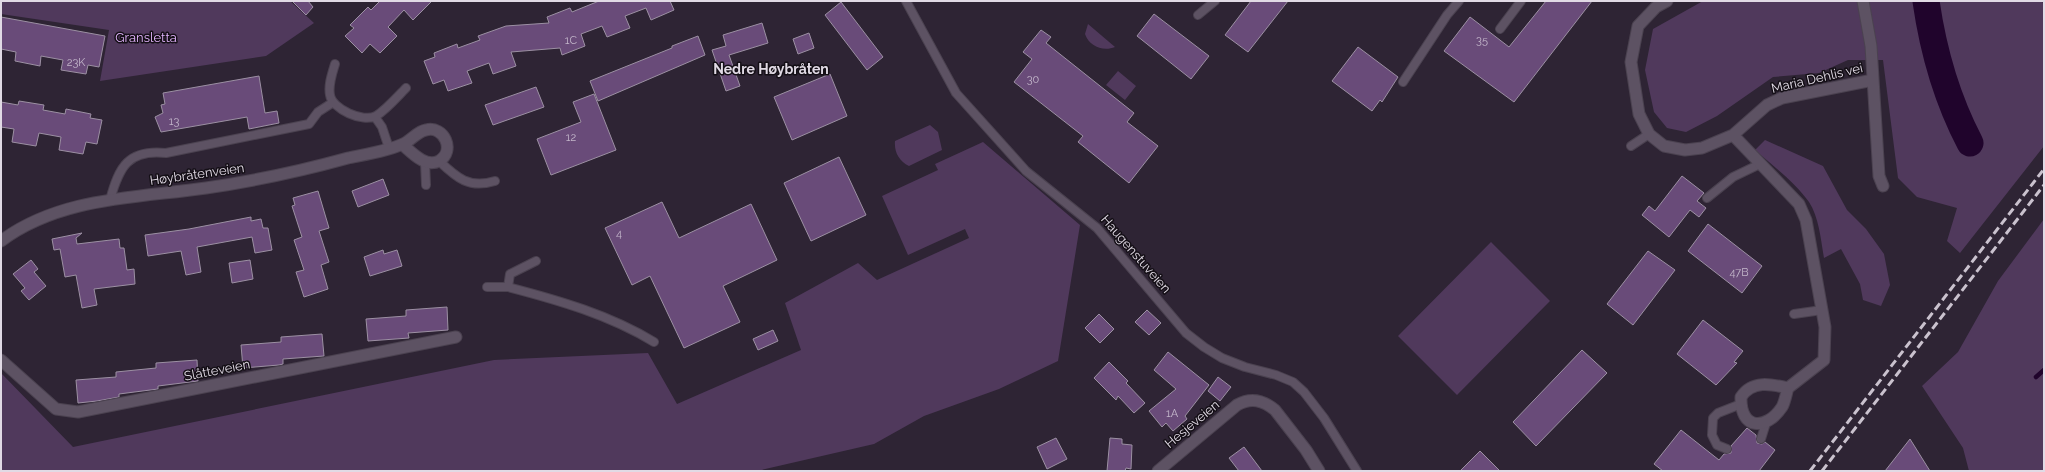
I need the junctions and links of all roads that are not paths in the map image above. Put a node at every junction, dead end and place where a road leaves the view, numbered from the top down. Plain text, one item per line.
1 (906, 1) edge
2 (1215, 1) edge
3 (1459, 1) edge
4 (1667, 1) edge
5 (1863, 1) edge
6 (1517, 2) edge
7 (1198, 15) dead end
8 (1500, 29) dead end
9 (335, 64) dead end
10 (1873, 80) junction
11 (1403, 82) dead end
12 (406, 88) dead end
13 (332, 103) junction
14 (375, 117) junction
15 (1649, 134) junction
16 (1733, 134) junction
17 (402, 146) junction
18 (1631, 146) dead end
19 (389, 148) junction
20 (438, 161) junction
21 (425, 162) junction
22 (1760, 164) junction
23 (495, 181) dead end
24 (426, 185) dead end
25 (1883, 186) dead end
26 (1707, 198) dead end
27 (110, 200) junction
28 (1, 241) edge
29 (536, 261) dead end
30 (487, 287) dead end
31 (508, 287) junction
32 (1822, 310) junction
33 (1794, 314) dead end
34 (456, 337) dead end
35 (654, 342) dead end
36 (1, 360) edge
37 (1788, 388) junction
38 (1741, 404) junction
39 (1766, 423) junction
40 (1761, 439) dead end
41 (1727, 449) dead end
42 (1158, 471) edge
43 (1318, 471) edge
44 (1357, 471) edge

1 - 44 lane, Haugenstuveien
2 - 7 lane
3 - 11 lane
4 - 15 street, Maria Dehlis vei
5 - 10 street, Maria Dehlis vei
6 - 8 lane
9 - 13 lane
10 - 16 street, Maria Dehlis vei
10 - 25 street, Maria Dehlis vei
12 - 14 lane
13 - 14 lane
13 - 27 lane
14 - 19 lane
15 - 16 street, Maria Dehlis vei
15 - 18 lane
16 - 22 street
17 - 19 street, Høybråtenveien
17 - 20 street, Høybråtenveien
17 - 21 street
19 - 27 street, Høybråtenveien
20 - 21 street
20 - 23 lane
21 - 24 lane
22 - 26 lane
22 - 32 street
27 - 28 street, Høybråtenveien
29 - 31 lane
30 - 31 lane
31 - 35 lane
32 - 33 lane
32 - 37 street
34 - 36 street, Slåtteveien
37 - 38 street
37 - 39 street
38 - 39 street
38 - 41 lane
39 - 40 lane
42 - 43 street, Hesjeveien

